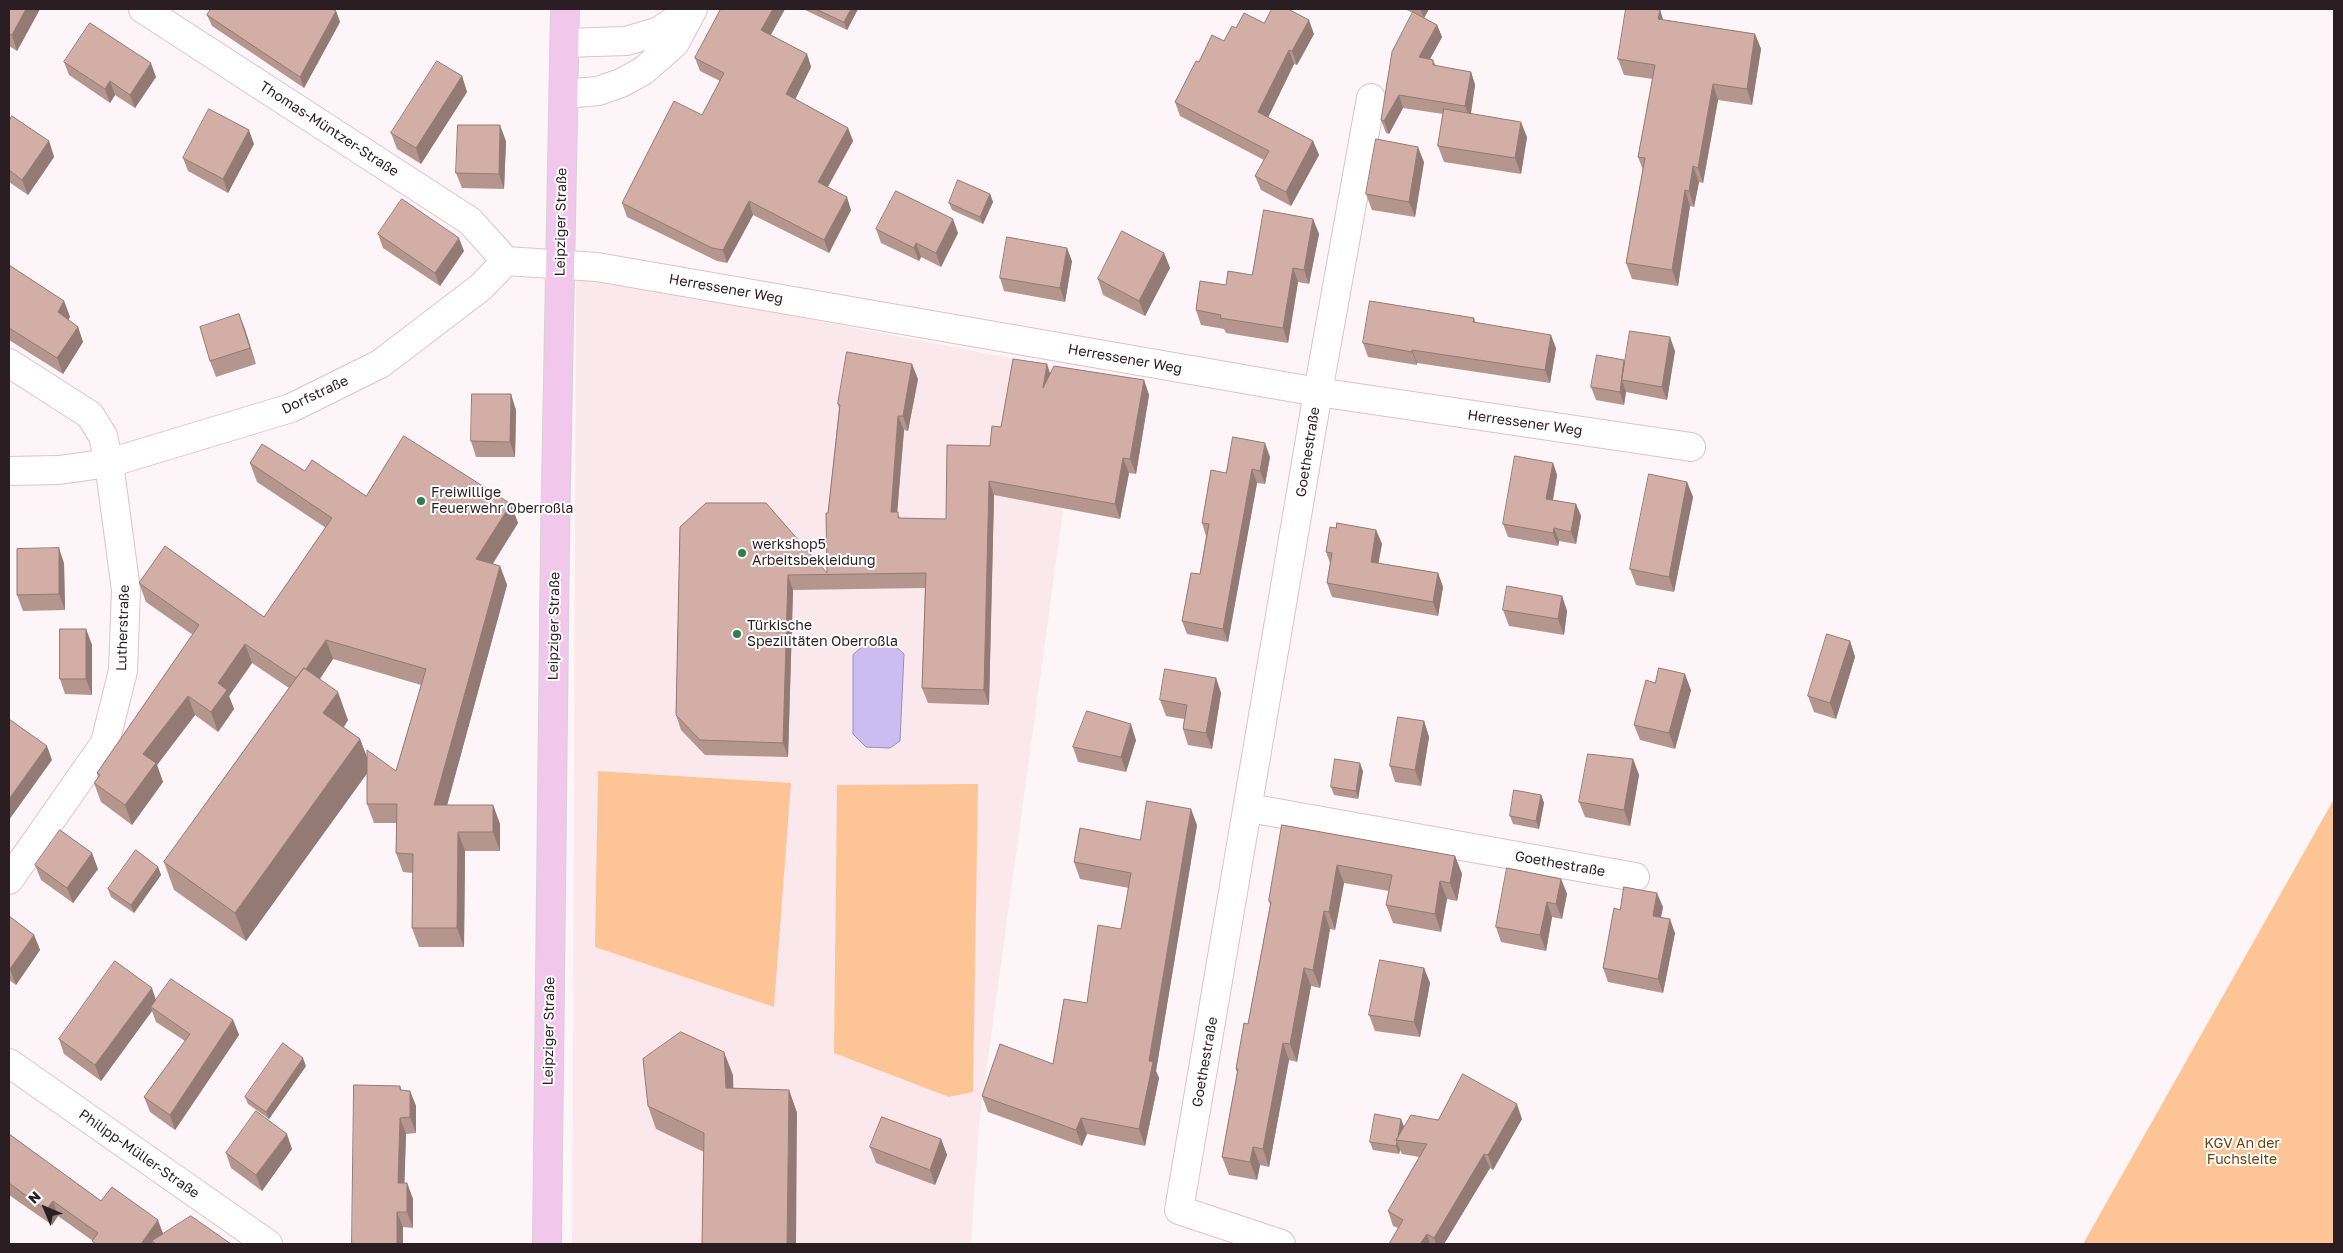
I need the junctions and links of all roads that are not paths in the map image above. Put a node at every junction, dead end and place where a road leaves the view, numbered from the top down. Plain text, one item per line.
1 (143, 9) edge
2 (565, 9) edge
3 (693, 9) edge
4 (565, 42) junction
5 (564, 94) junction
6 (1371, 98) dead end
7 (506, 261) junction
8 (560, 263) junction
9 (9, 363) edge
10 (1318, 392) junction
11 (1691, 447) dead end
12 (109, 463) junction
13 (9, 471) edge
14 (1249, 808) junction
15 (1635, 877) dead end
16 (9, 880) edge
17 (9, 1063) edge
18 (268, 1244) edge
19 (547, 1244) edge
20 (1281, 1244) edge

1 - 7 street, Thomas-Müntzer-Straße
2 - 4 main road, Leipziger Straße
3 - 4 street
3 - 5 street
4 - 5 main road, Leipziger Straße
5 - 8 main road, Leipziger Straße
6 - 10 street, Goethestraße
7 - 8 street
7 - 12 street, Dorfstraße
8 - 10 street, Herressener Weg
8 - 19 main road, Leipziger Straße
9 - 12 street, Lutherstraße
10 - 11 street, Herressener Weg
10 - 14 street, Goethestraße
12 - 13 street, Dorfstraße
12 - 16 street, Lutherstraße
14 - 15 street, Goethestraße
14 - 20 street, Goethestraße
17 - 18 street, Philipp-Müller-Straße

